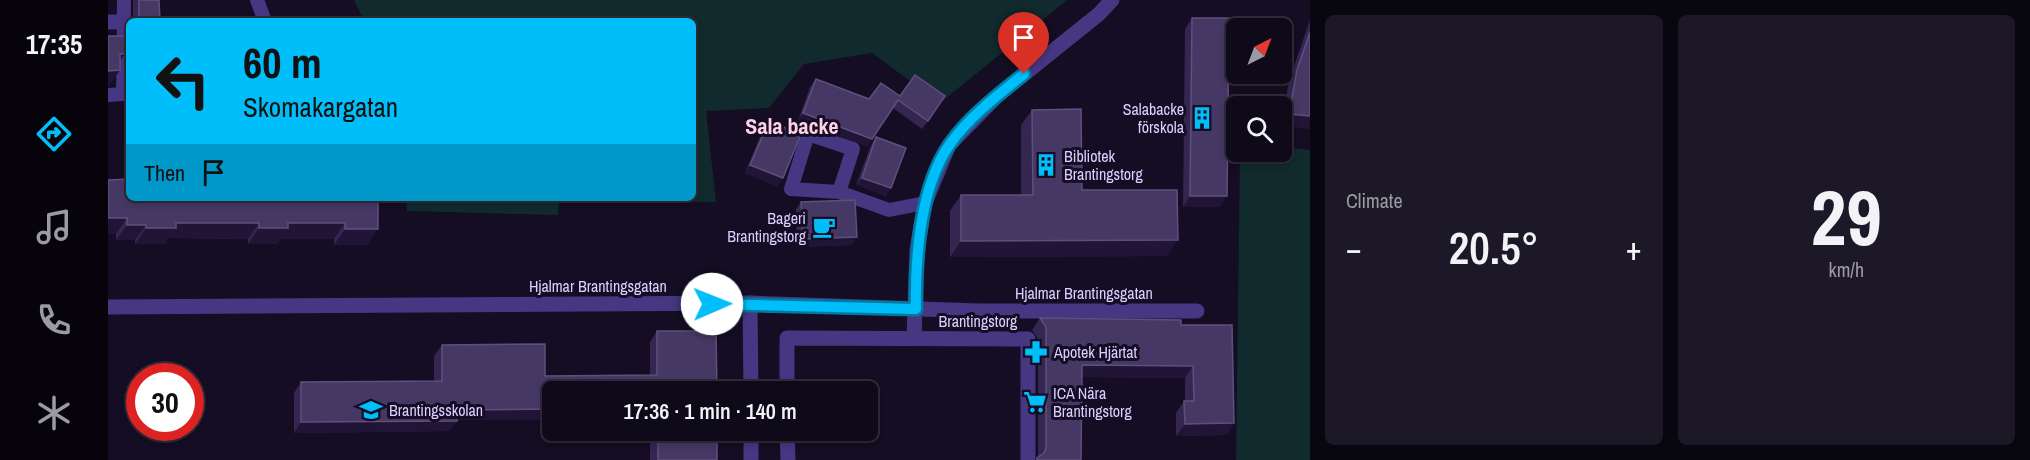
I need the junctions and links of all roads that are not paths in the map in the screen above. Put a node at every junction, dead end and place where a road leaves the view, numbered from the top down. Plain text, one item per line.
1 (124, 0) edge
2 (257, 0) edge
3 (1112, 0) edge
4 (264, 18) edge
5 (116, 22) edge
6 (108, 95) edge
7 (839, 192) junction
8 (926, 203) junction
9 (750, 303) junction
10 (108, 307) edge
11 (916, 309) junction
12 (1197, 311) dead end
13 (914, 339) junction
14 (751, 381) edge
15 (788, 381) edge
16 (751, 441) edge
17 (788, 441) edge
18 (751, 460) edge
19 (788, 460) edge
20 (1028, 460) edge

1 - 5 lane
2 - 4 lane
3 - 8 street
5 - 6 lane
7 - 7 lane
7 - 8 lane
8 - 11 street
9 - 10 street, Hjalmar Brantingsgatan
9 - 11 street, Hjalmar Brantingsgatan
9 - 14 street
11 - 12 street, Hjalmar Brantingsgatan
11 - 13 street
13 - 15 street, Brantingstorg
13 - 20 street, Brantingstorg
16 - 18 street
17 - 19 street

